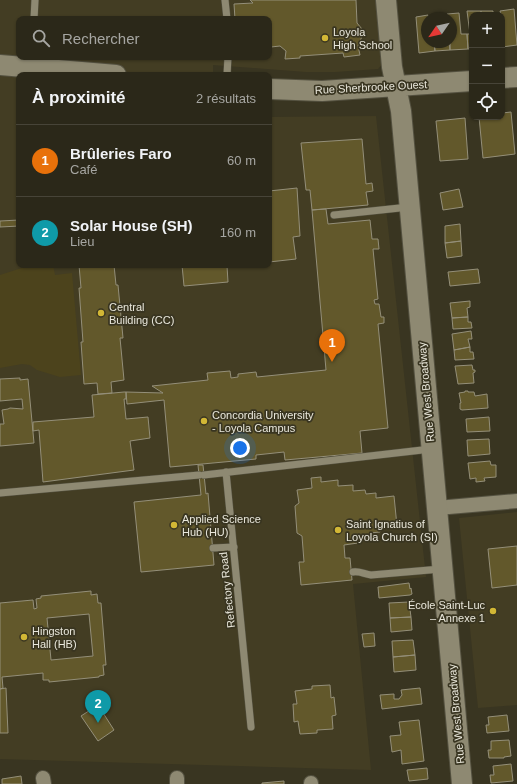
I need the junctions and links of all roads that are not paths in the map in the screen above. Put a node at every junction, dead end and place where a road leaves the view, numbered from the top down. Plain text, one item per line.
1 (35, 0) edge
2 (225, 0) edge
3 (386, 0) edge
4 (34, 16) edge
5 (226, 16) edge
6 (228, 60) edge
7 (0, 65) edge
8 (73, 72) edge
9 (227, 72) edge
10 (517, 77) edge
11 (505, 78) edge
12 (469, 81) edge
13 (397, 87) junction
14 (272, 89) edge
15 (410, 207) junction
16 (334, 215) dead end
17 (432, 450) junction
18 (226, 472) junction
19 (0, 493) edge
20 (517, 501) edge
21 (437, 508) junction
22 (234, 547) junction
23 (213, 548) dead end
24 (443, 569) junction
25 (353, 572) dead end
26 (252, 727) dead end
27 (462, 784) edge

1 - 4 lane
2 - 5 lane
3 - 13 street, Rue West Broadway
6 - 9 lane
7 - 8 street
10 - 11 street
12 - 13 street, Rue Sherbrooke Ouest
13 - 14 street, Rue Sherbrooke Ouest
13 - 15 street, Rue West Broadway
15 - 16 lane
15 - 17 street, Rue West Broadway
17 - 18 lane
17 - 21 street, Rue West Broadway
18 - 19 lane
18 - 22 lane, Refectory Road
20 - 21 street
21 - 24 street, Rue West Broadway
22 - 23 lane
22 - 26 lane, Refectory Road
24 - 25 lane
24 - 27 street, Rue West Broadway

